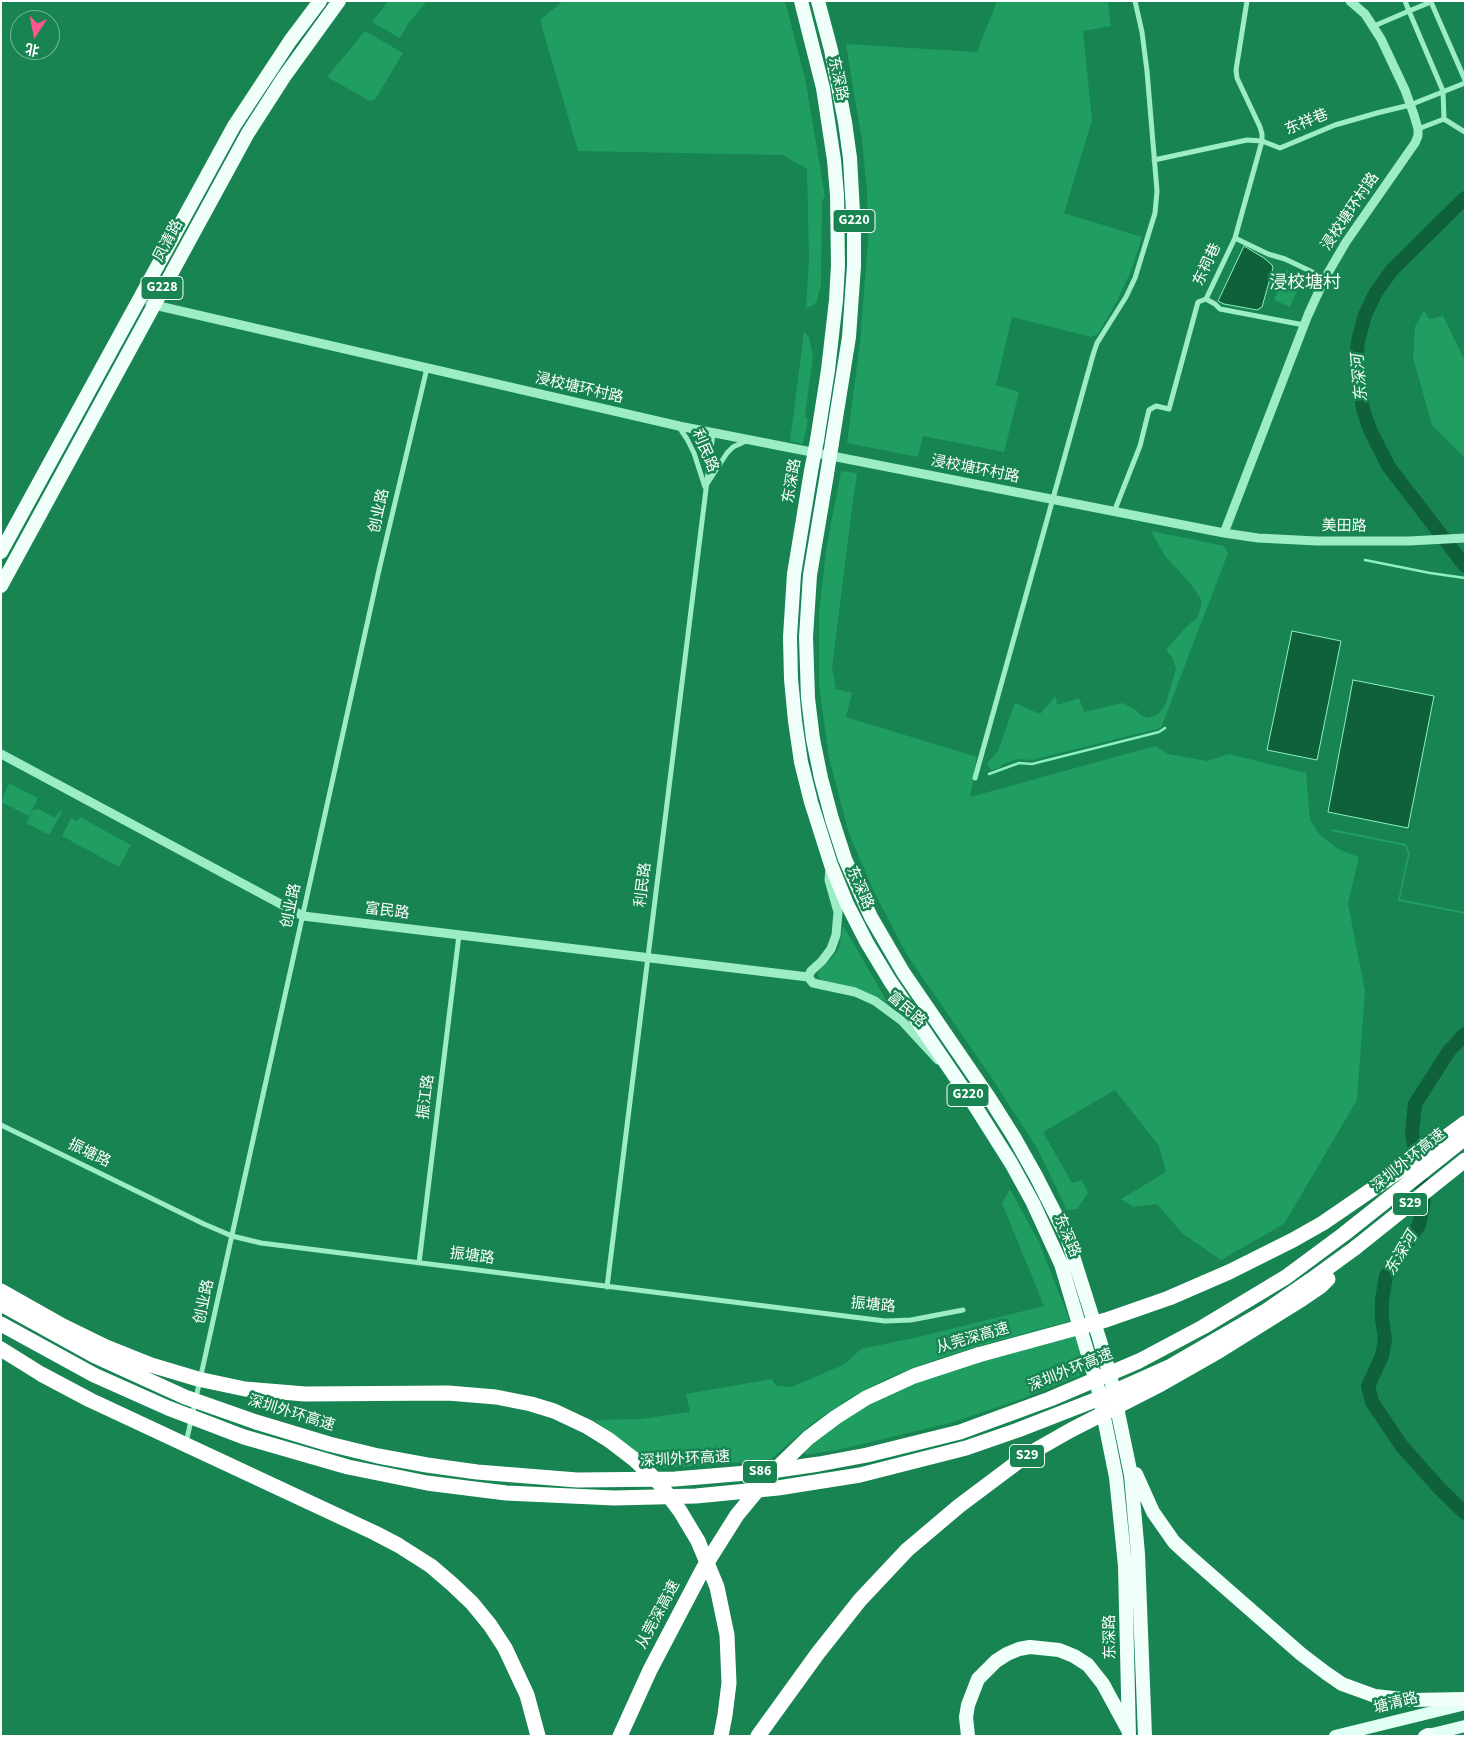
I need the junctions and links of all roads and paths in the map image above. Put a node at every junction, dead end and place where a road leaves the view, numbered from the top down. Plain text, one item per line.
1 (320, 1) edge
2 (340, 1) edge
3 (801, 1) edge
4 (818, 1) edge
5 (1135, 1) edge
6 (1248, 1) edge
7 (1350, 1) edge
8 (1405, 1) edge
9 (1409, 11) junction
10 (1374, 26) junction
11 (1465, 81) edge
12 (1443, 92) junction
13 (1410, 105) junction
14 (1444, 118) junction
15 (1418, 129) junction
16 (1465, 132) edge
17 (1262, 141) junction
18 (1154, 160) junction
19 (1234, 238) junction
20 (1325, 278) junction
21 (1206, 299) junction
22 (137, 302) junction
23 (153, 305) junction
24 (1304, 325) junction
25 (426, 368) junction
26 (679, 426) junction
27 (713, 433) junction
28 (748, 440) junction
29 (705, 487) junction
30 (1052, 500) junction
31 (1114, 512) junction
32 (1224, 533) junction
33 (1465, 538) edge
34 (1, 552) edge
35 (1, 586) edge
36 (1, 754) edge
37 (975, 778) dead end
38 (831, 865) junction
39 (303, 916) junction
40 (459, 935) junction
41 (647, 958) junction
42 (808, 977) junction
43 (949, 1068) junction
44 (1465, 1123) edge
45 (1, 1125) edge
46 (1465, 1138) edge
47 (1465, 1160) edge
48 (232, 1236) junction
49 (1355, 1248) junction
50 (419, 1263) junction
51 (607, 1286) junction
52 (1, 1291) edge
53 (1, 1304) edge
54 (963, 1310) dead end
55 (1, 1324) edge
56 (1, 1349) edge
57 (184, 1450) dead end
58 (1126, 1450) junction
59 (1465, 1699) edge
60 (1465, 1704) edge
61 (1465, 1726) edge
62 (621, 1732) edge
63 (1145, 1732) edge
64 (1129, 1734) edge
65 (1426, 1735) edge
66 (538, 1736) edge
67 (721, 1736) edge
68 (758, 1736) edge
69 (968, 1736) edge
70 (1335, 1736) edge

1 - 22 highway, 凤清路 / G228
2 - 23 highway, 凤清路 / G228
3 - 38 highway, 东深路 / G220, bridge
4 - 58 highway, 东深路 / G220, bridge
5 - 18 street
6 - 17 street
7 - 10 street
8 - 9 street
9 - 10 street
9 - 11 street
9 - 12 street
10 - 13 street
11 - 12 street, 东祥巷
12 - 13 street, 东祥巷
12 - 14 street
13 - 15 street
13 - 17 street, 东祥巷
14 - 15 street
14 - 16 street
15 - 20 street, 浸校塘环村路
17 - 18 street, 东祥巷
17 - 19 street, 东祠巷
18 - 30 street
19 - 20 street
19 - 21 street, 东祠巷
20 - 24 street, 浸校塘环村路
21 - 24 street
21 - 31 street, 东祠巷
22 - 23 street, 浸校塘环村路
22 - 34 highway, 凤清路 / G228
23 - 25 street, 浸校塘环村路
23 - 35 highway, 凤清路 / G228
24 - 32 street, 浸校塘环村路
25 - 26 street, 浸校塘环村路
25 - 39 street, 创业路
26 - 27 street, 浸校塘环村路
26 - 29 street, 利民路
27 - 28 street, 浸校塘环村路
27 - 29 street, 利民路
28 - 29 street, 利民路
28 - 30 street, 浸校塘环村路
29 - 41 street, 利民路
30 - 31 street, 浸校塘环村路
30 - 37 street
31 - 32 street, 浸校塘环村路
32 - 33 street, 美田路
36 - 39 street, 富民路
38 - 42 street
38 - 43 highway, 东深路 / G220
39 - 40 street, 富民路
39 - 48 street, 创业路
40 - 41 street, 富民路
40 - 50 street, 振江路
41 - 42 street, 富民路
41 - 51 street, 利民路
42 - 43 street, 富民路
43 - 64 highway, 东深路 / G220
44 - 62 highway, 从莞深高速 / S29, bridge
45 - 48 street, 振塘路
46 - 53 highway, 深圳外环高速 / S86, bridge
47 - 49 highway, S29
48 - 50 street, 振塘路
48 - 57 street, 创业路
49 - 55 highway, S86, bridge
49 - 68 highway, S29, bridge
50 - 51 street, 振塘路
51 - 54 street, 振塘路
52 - 67 highway, bridge
56 - 66 highway, bridge
58 - 59 highway
58 - 63 highway, 东深路 / G220
60 - 70 main road, 塘清路
61 - 65 main road
64 - 69 highway

